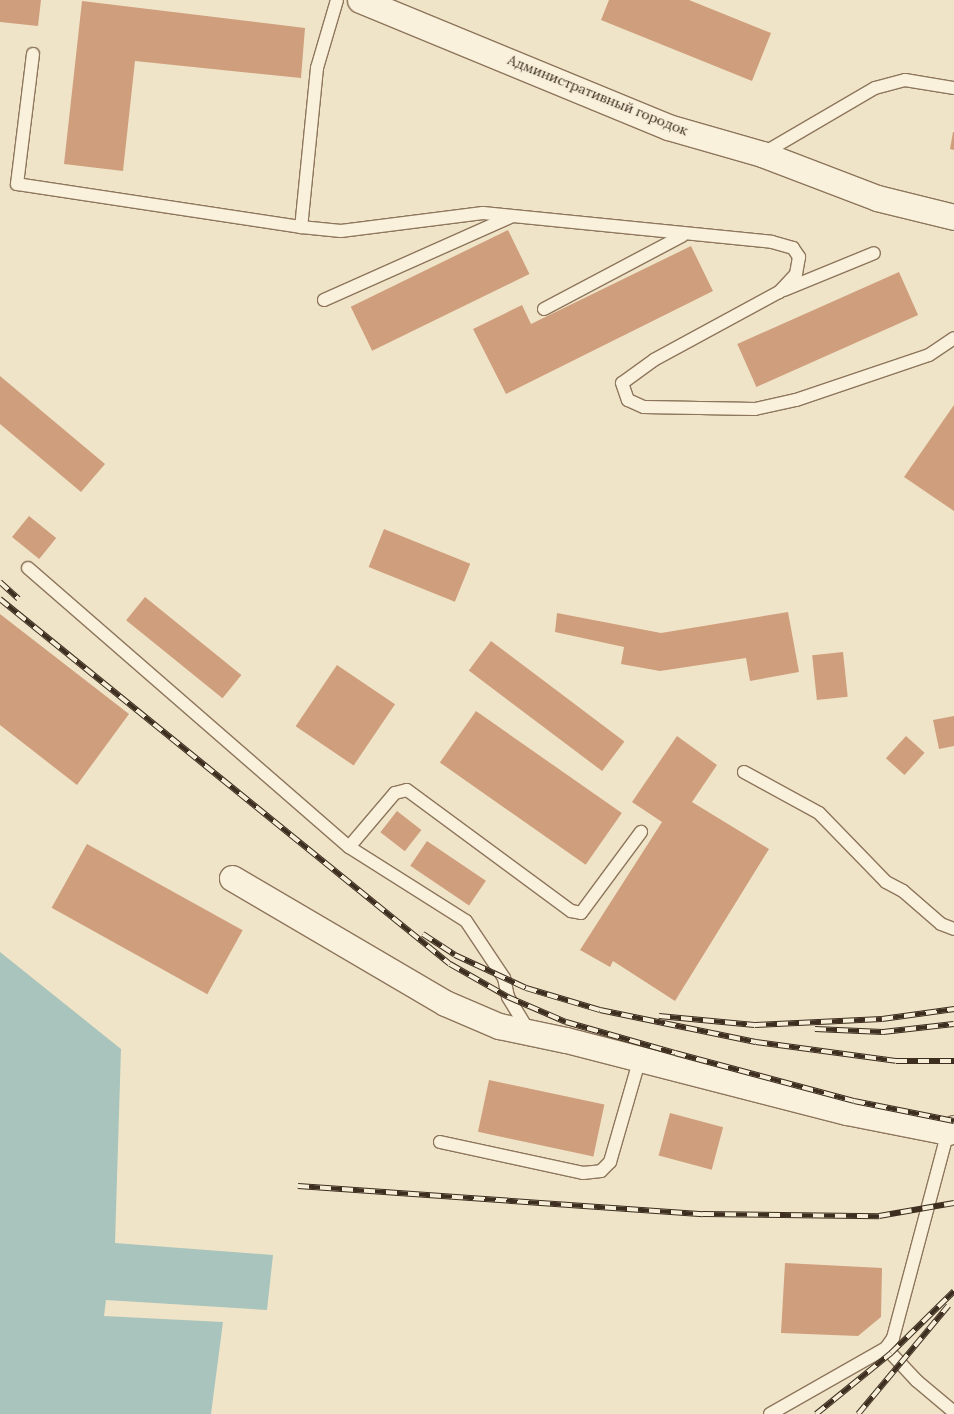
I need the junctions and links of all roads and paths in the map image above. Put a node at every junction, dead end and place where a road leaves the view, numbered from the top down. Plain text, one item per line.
1 (337, 0) edge
2 (360, 0) edge
3 (33, 54) dead end
4 (954, 88) edge
5 (762, 154) junction
6 (512, 216) junction
7 (954, 217) edge
8 (301, 227) junction
9 (682, 236) junction
10 (874, 253) dead end
11 (779, 292) junction
12 (324, 300) dead end
13 (544, 309) dead end
14 (954, 338) edge
15 (28, 568) dead end
16 (744, 772) dead end
17 (641, 832) dead end
18 (349, 847) junction
19 (232, 878) dead end
20 (954, 929) edge
21 (530, 1033) junction
22 (640, 1058) junction
23 (951, 1130) edge
24 (440, 1142) dead end
25 (886, 1348) junction
26 (954, 1412) edge
27 (770, 1414) edge

1 - 8 lane
2 - 5 street, Административный городок
3 - 8 lane
4 - 5 lane
5 - 7 street, Административный городок
6 - 8 lane
6 - 9 lane
6 - 12 lane
9 - 11 lane
9 - 13 lane
10 - 11 lane
11 - 14 lane
15 - 18 lane
16 - 20 lane
17 - 18 lane
18 - 21 lane
19 - 21 street
21 - 22 street
22 - 23 street
22 - 24 lane
23 - 25 lane
25 - 26 lane
25 - 27 lane

